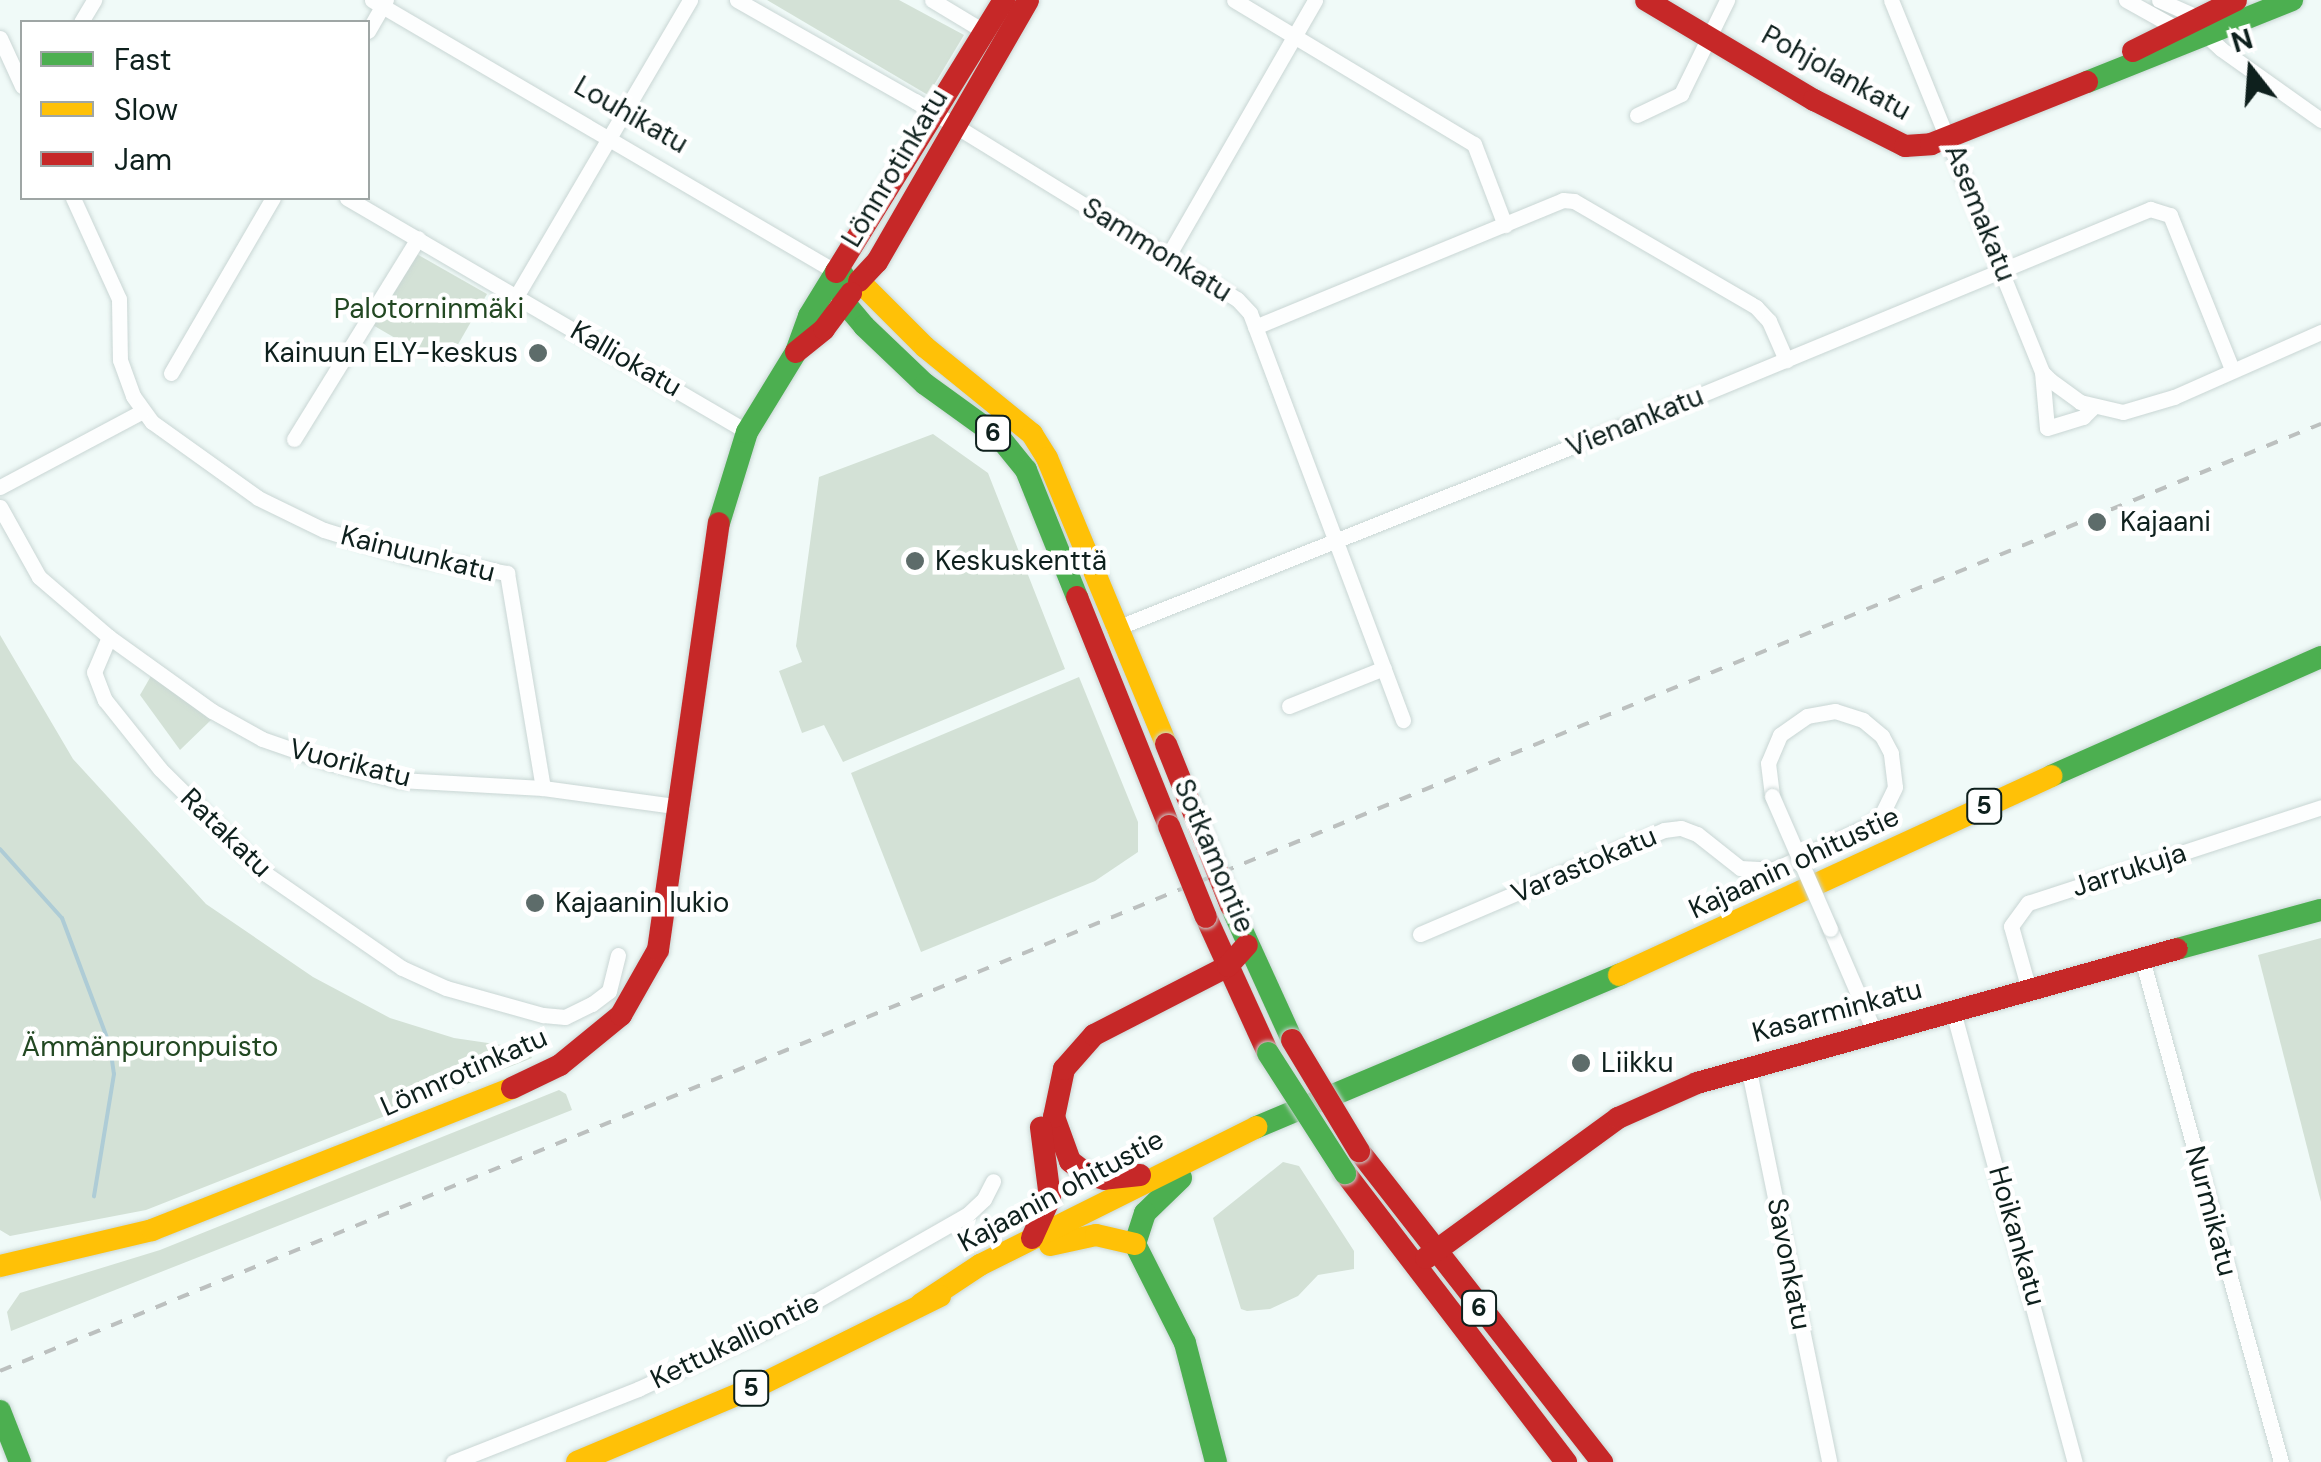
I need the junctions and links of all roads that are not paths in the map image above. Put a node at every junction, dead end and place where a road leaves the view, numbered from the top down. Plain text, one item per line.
1 (690, 0) edge
2 (738, 0) edge
3 (932, 0) edge
4 (1004, 0) edge
5 (1028, 0) edge
6 (1234, 0) edge
7 (1315, 0) edge
8 (1646, 0) edge
9 (1727, 0) edge
10 (1892, 0) edge
11 (2126, 0) edge
12 (2159, 0) edge
13 (2236, 0) edge
14 (2292, 0) edge
15 (380, 2) edge
16 (2200, 25) junction
17 (370, 27) edge
18 (2171, 28) junction
19 (985, 32) junction
20 (1294, 35) junction
21 (1709, 36) junction
22 (0, 38) edge
23 (12, 69) edge
24 (2078, 83) junction
25 (933, 113) junction
26 (1637, 115) dead end
27 (2321, 120) edge
28 (954, 128) junction
29 (1949, 136) junction
30 (612, 137) junction
31 (74, 200) edge
32 (272, 200) edge
33 (352, 200) edge
34 (1505, 225) junction
35 (418, 238) junction
36 (1168, 256) junction
37 (2002, 270) junction
38 (836, 272) junction
39 (859, 281) junction
40 (518, 295) junction
41 (844, 302) junction
42 (1254, 327) junction
43 (2321, 332) edge
44 (796, 352) junction
45 (1786, 360) junction
46 (2232, 369) junction
47 (2042, 372) junction
48 (171, 373) dead end
49 (2094, 407) junction
50 (141, 412) junction
51 (747, 432) junction
52 (294, 439) dead end
53 (0, 487) edge
54 (0, 507) edge
55 (1335, 541) junction
56 (1107, 632) junction
57 (109, 637) junction
58 (2321, 657) edge
59 (1384, 668) junction
60 (1289, 706) dead end
61 (1403, 720) dead end
62 (543, 788) junction
63 (682, 806) junction
64 (2321, 807) edge
65 (2321, 910) edge
66 (1420, 934) dead end
67 (1247, 945) junction
68 (618, 956) dead end
69 (1224, 957) junction
70 (2142, 959) junction
71 (2029, 990) junction
72 (1952, 1011) junction
73 (1874, 1031) junction
74 (1748, 1066) junction
75 (1173, 1174) junction
76 (993, 1180) dead end
77 (1041, 1242) junction
78 (1139, 1250) junction
79 (1435, 1250) junction
80 (0, 1266) edge
81 (1414, 1267) junction
82 (0, 1411) edge
83 (20, 1462) edge
84 (452, 1462) edge
85 (577, 1462) edge
86 (1216, 1462) edge
87 (1566, 1462) edge
88 (1602, 1462) edge
89 (1829, 1462) edge
90 (2076, 1462) edge
91 (2281, 1462) edge

1 - 30 street
2 - 25 street, Sammonkatu
3 - 19 street
4 - 19 main road, Lönnrotinkatu
5 - 28 main road, Lönnrotinkatu
6 - 20 street
7 - 20 street
8 - 21 main road, Pohjolankatu
9 - 21 street
10 - 29 street, Asemakatu
11 - 18 street
12 - 16 street
13 - 16 main road
14 - 16 main road
15 - 17 street
15 - 30 street, Louhikatu
16 - 18 main road
16 - 24 main road
16 - 27 street
18 - 24 main road
19 - 25 main road, Lönnrotinkatu
20 - 34 street
20 - 36 street
21 - 26 street
21 - 29 main road, Pohjolankatu
22 - 23 street
24 - 29 main road, Pohjolankatu
25 - 28 street, Sammonkatu
25 - 38 main road, Lönnrotinkatu
28 - 36 street, Sammonkatu
28 - 39 main road, Lönnrotinkatu
29 - 37 street, Asemakatu
30 - 38 street, Louhikatu
30 - 40 street
31 - 50 street
32 - 48 street
33 - 35 street, Kalliokatu
34 - 42 street
34 - 45 street
35 - 40 street, Kalliokatu
35 - 52 street
36 - 42 street, Sammonkatu
37 - 45 street, Vienankatu
37 - 46 street, Vienankatu
37 - 47 street, Asemakatu
38 - 39 main road, Louhikatu
38 - 41 main road, Sotkamontie / 6
38 - 44 main road, Lönnrotinkatu
39 - 41 main road, Lönnrotinkatu
39 - 56 main road, Sotkamontie / 6
40 - 51 street, Kalliokatu
41 - 44 main road, Lönnrotinkatu
41 - 56 main road, Sotkamontie / 6
42 - 55 street, Sammonkatu
43 - 46 street, Asemakatu
44 - 51 main road, Lönnrotinkatu
45 - 55 street, Vienankatu
46 - 49 street, Asemakatu
47 - 49 street
47 - 49 street, Asemakatu
50 - 53 street
50 - 62 street, Kainuunkatu
51 - 63 main road, Lönnrotinkatu
54 - 57 street
55 - 56 street, Vienankatu
55 - 59 street, Sammonkatu
56 - 67 main road, Sotkamontie / 6, bridge
56 - 69 main road, Sotkamontie / 6, bridge
57 - 62 street, Vuorikatu
57 - 68 street, Ratakatu
58 - 75 main road, Kajaanin ohitustie / 5
59 - 60 street
59 - 61 street, Sammonkatu
62 - 63 street, Vuorikatu
63 - 80 main road, Lönnrotinkatu
64 - 71 street, Jarrukuja
65 - 70 main road, Kasarminkatu
66 - 73 street, Varastokatu, bridge
67 - 69 main road
67 - 79 main road, Sotkamontie / 6, bridge
69 - 75 main road
69 - 77 main road
69 - 81 main road, Sotkamontie / 6, bridge
70 - 71 main road, Kasarminkatu
70 - 91 street, Nurmikatu
71 - 72 main road, Kasarminkatu
72 - 73 main road, Kasarminkatu
72 - 90 street, Hoikankatu
73 - 74 main road, Kasarminkatu
74 - 79 main road, Kasarminkatu
74 - 89 street, Savonkatu
75 - 77 main road, Kajaanin ohitustie / 5
75 - 78 main road
76 - 84 street, Kettukalliontie
77 - 78 main road
77 - 85 main road, Kajaanin ohitustie / 5
78 - 86 main road
79 - 81 main road, Kasarminkatu
79 - 88 main road, Sotkamontie / 6
81 - 87 main road, Sotkamontie / 6
82 - 83 main road

